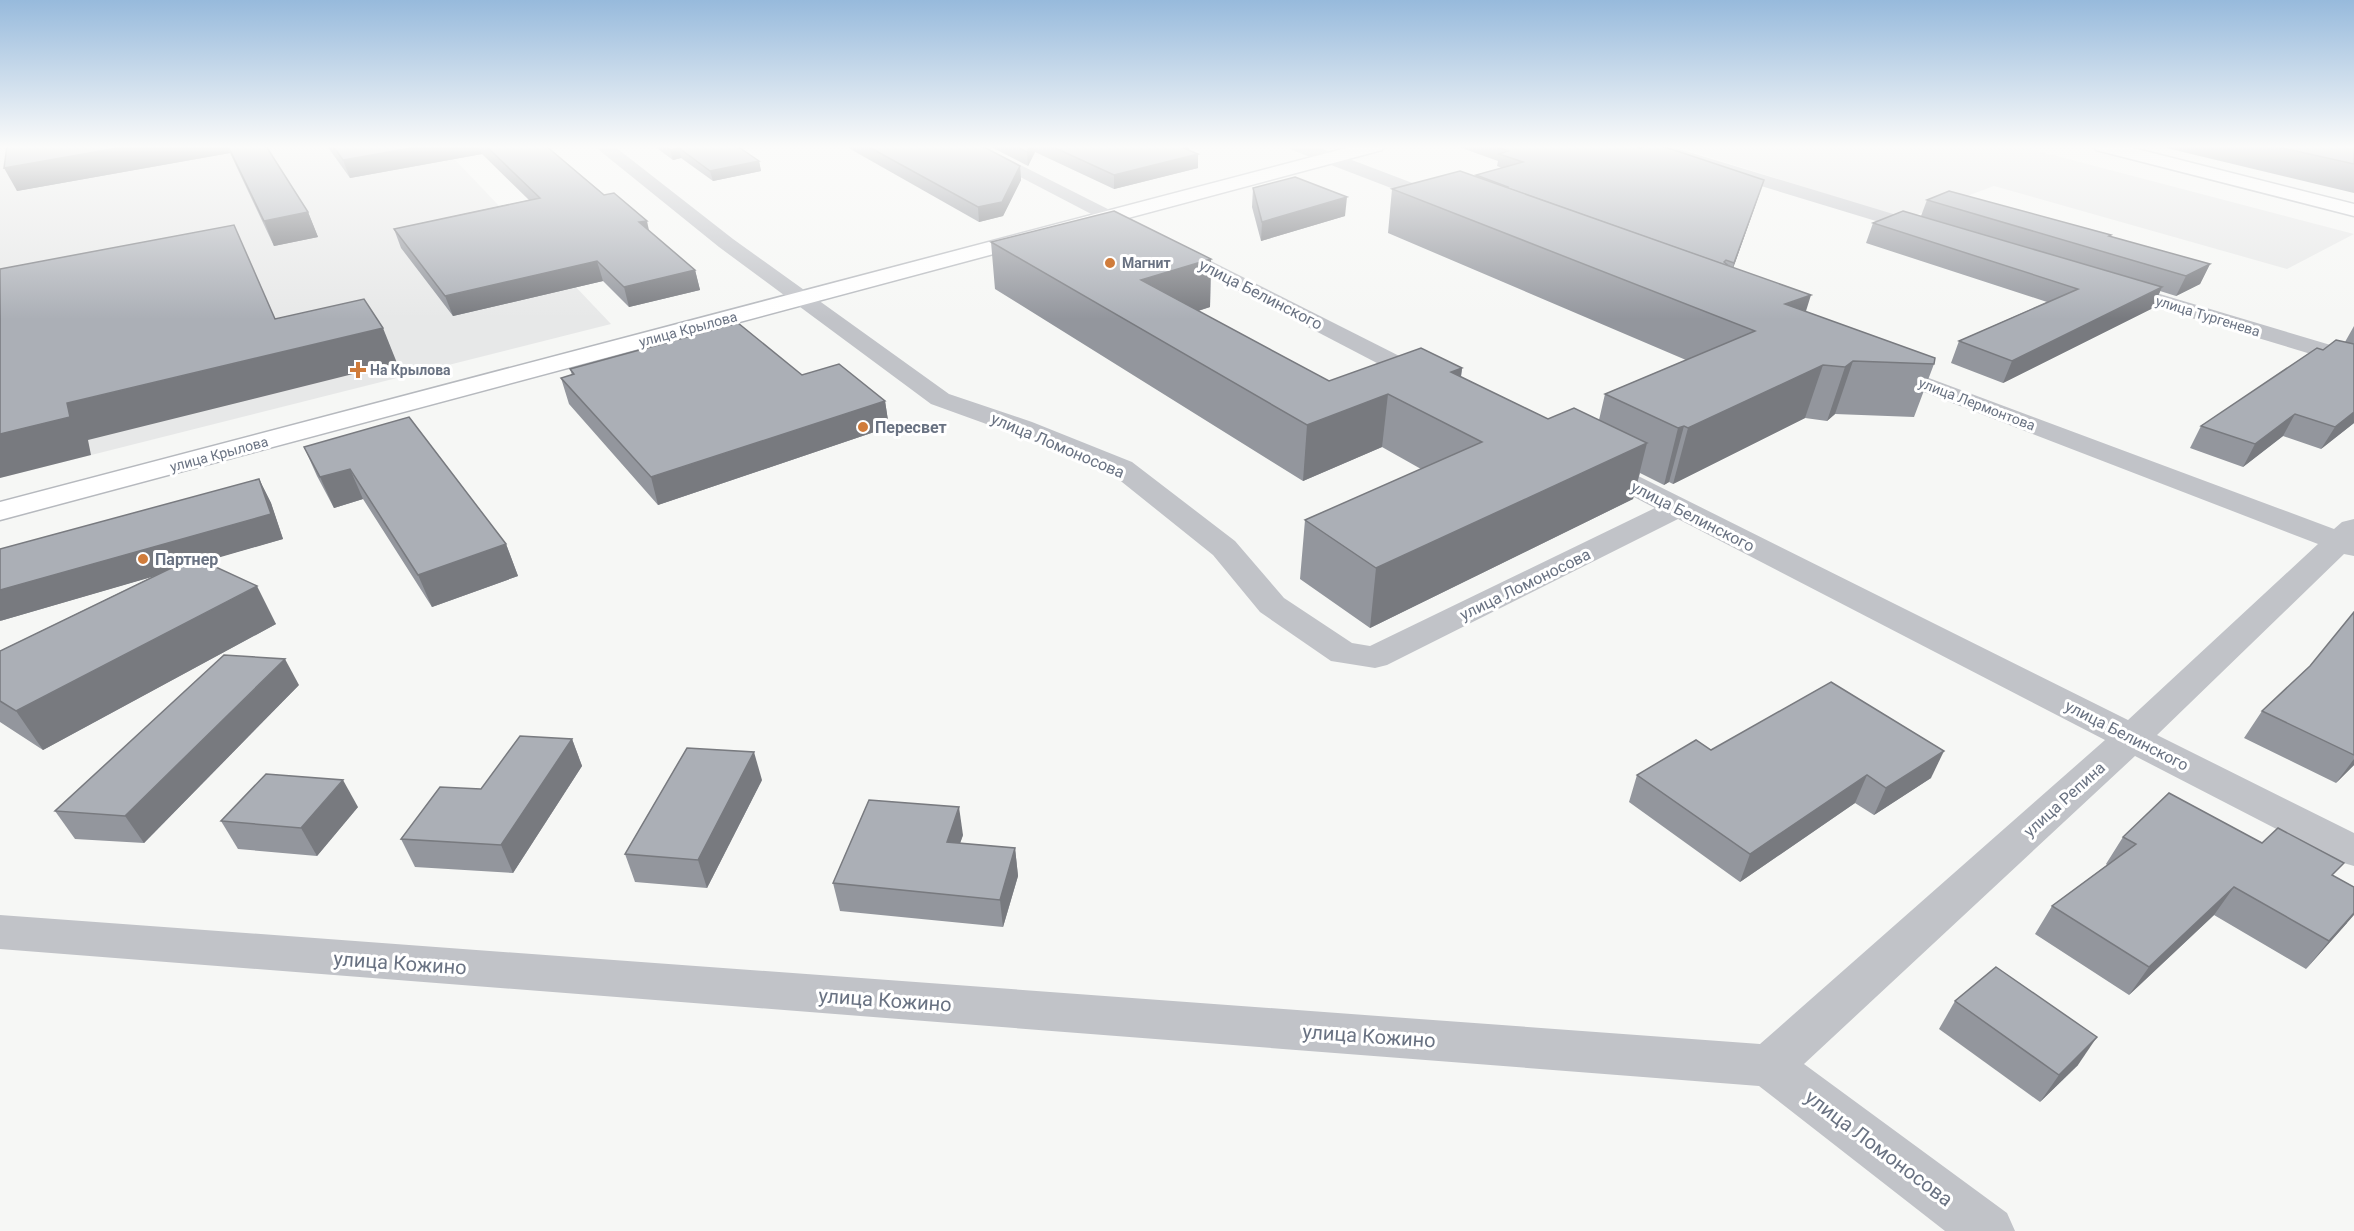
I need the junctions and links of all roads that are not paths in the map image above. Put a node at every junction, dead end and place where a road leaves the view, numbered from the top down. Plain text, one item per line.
1 (675, 203) edge
2 (1083, 203) edge
3 (1161, 203) edge
4 (1447, 203) edge
5 (1837, 203) edge
6 (2328, 203) edge
7 (2354, 210) edge
8 (1469, 212) edge
9 (1110, 217) junction
10 (1952, 238) edge
11 (2090, 280) edge
12 (804, 298) junction
13 (1860, 359) edge
14 (2354, 360) edge
15 (1454, 394) edge
16 (1572, 454) edge
17 (1678, 508) junction
18 (0, 511) edge
19 (2349, 538) edge
20 (2132, 737) junction
21 (2354, 851) edge
22 (0, 932) edge
23 (1769, 1066) junction
24 (1989, 1231) edge

1 - 12 street, улица Ломоносова
2 - 9 street, улица Белинского
3 - 9 main road, улица Крылова
4 - 8 street
5 - 10 street
6 - 7 main road
9 - 12 main road, улица Крылова
9 - 15 street, улица Белинского
11 - 14 street, улица Тургенева
12 - 17 street, улица Ломоносова
12 - 18 main road, улица Крылова
13 - 19 street, улица Лермонтова
16 - 17 street, улица Белинского
17 - 20 street, улица Белинского
19 - 20 street, улица Репина
20 - 21 street, улица Белинского
20 - 23 street, улица Репина
22 - 23 street, улица Кожино
23 - 24 street, улица Ломоносова

